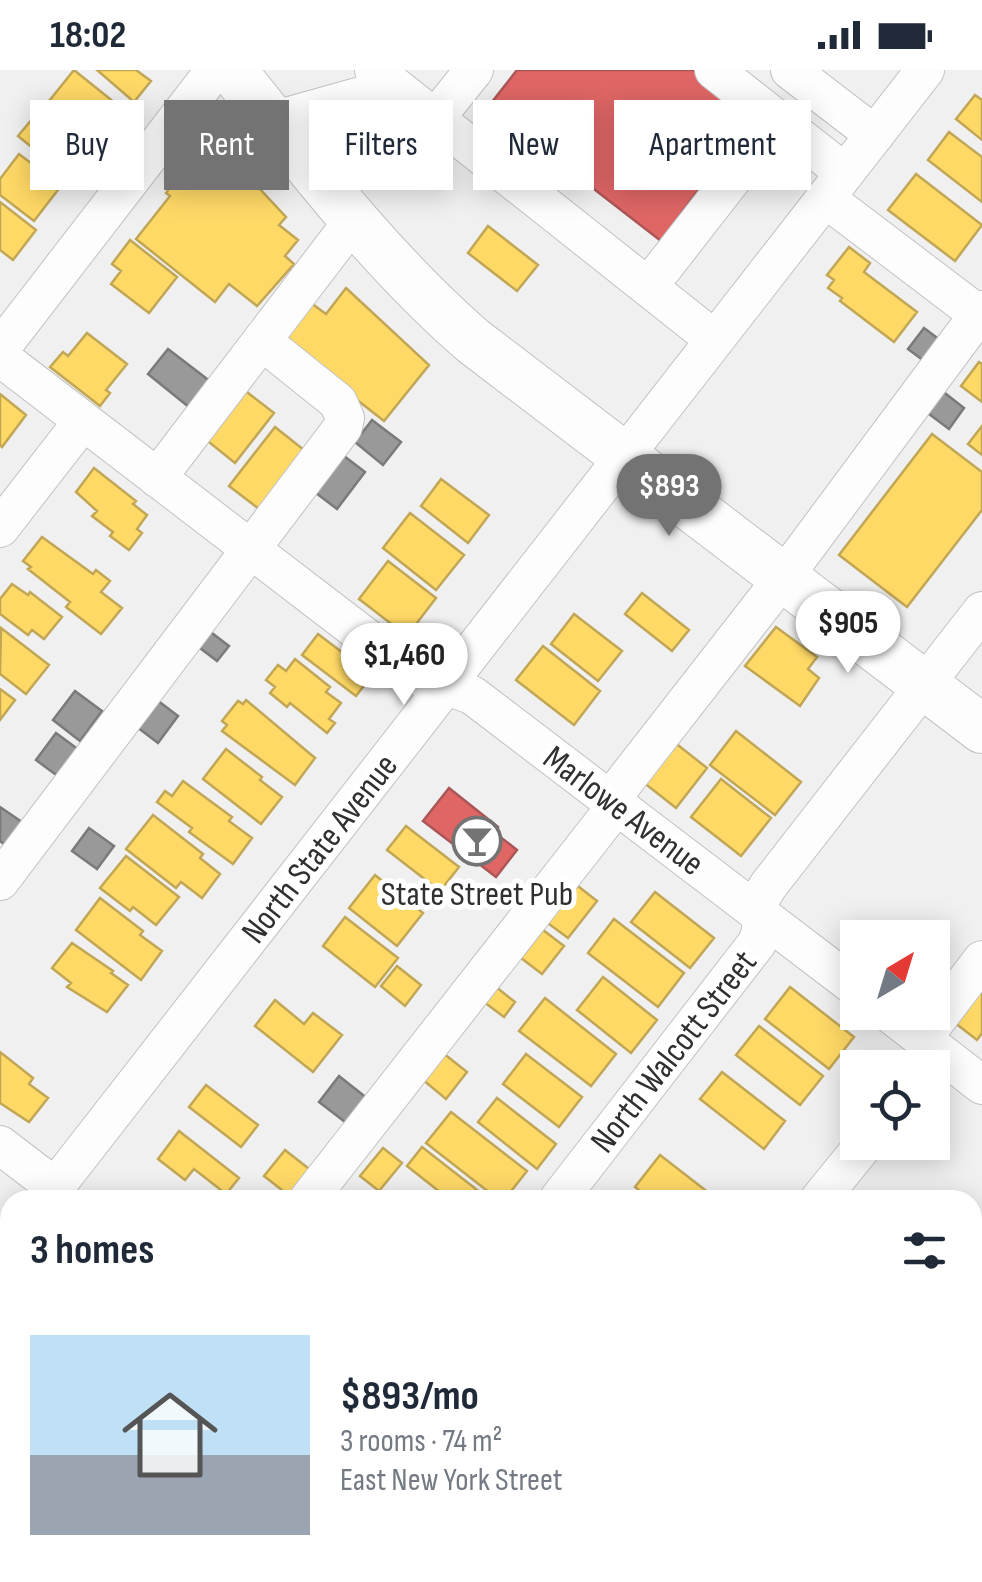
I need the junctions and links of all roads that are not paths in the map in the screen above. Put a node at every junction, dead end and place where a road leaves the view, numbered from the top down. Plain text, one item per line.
1 (215, 70) edge
2 (232, 70) edge
3 (474, 70) edge
4 (714, 70) edge
5 (790, 70) edge
6 (925, 70) edge
7 (383, 78) edge
8 (256, 100) edge
9 (410, 100) edge
10 (752, 100) edge
11 (453, 101) edge
12 (289, 114) edge
13 (453, 135) edge
14 (874, 135) junction
15 (289, 142) edge
16 (811, 158) edge
17 (835, 185) junction
18 (356, 190) edge
19 (724, 190) edge
20 (339, 204) junction
21 (648, 287) junction
22 (981, 314) edge
23 (715, 340) junction
24 (262, 341) junction
25 (0, 349) edge
26 (0, 357) edge
27 (83, 421) junction
28 (624, 456) junction
29 (157, 478) junction
30 (0, 528) edge
31 (251, 550) junction
32 (783, 578) junction
33 (982, 611) edge
34 (924, 685) junction
35 (445, 686) junction
36 (982, 729) edge
37 (614, 803) junction
38 (0, 880) edge
39 (759, 913) junction
40 (982, 960) edge
41 (840, 976) edge
42 (905, 1030) edge
43 (924, 1050) edge
44 (927, 1050) edge
45 (950, 1066) edge
46 (982, 1085) edge
47 (0, 1145) edge
48 (851, 1160) edge
49 (46, 1190) edge
50 (53, 1190) edge
51 (316, 1190) edge
52 (566, 1190) edge
53 (827, 1190) edge

1 - 25 street
2 - 8 main road
3 - 11 street
4 - 10 street
5 - 14 street
6 - 14 street, North State Avenue
7 - 9 street
7 - 12 street
13 - 21 street
14 - 17 street, North State Avenue
15 - 20 main road
16 - 17 street
17 - 22 street
17 - 23 street, North State Avenue
18 - 20 street
19 - 21 street
20 - 24 street
20 - 28 main road
21 - 23 street
22 - 32 street
23 - 28 street, North State Avenue
24 - 29 street
24 - 31 street
26 - 27 street, Marlowe Avenue
27 - 29 street, Marlowe Avenue
27 - 30 street
28 - 32 main road
28 - 35 street, North State Avenue
29 - 31 street, Marlowe Avenue
31 - 35 street, Marlowe Avenue
31 - 38 street
32 - 34 main road
32 - 37 street
33 - 34 street, North Walcott Street
34 - 36 main road
34 - 39 street, North Walcott Street
35 - 37 street, Marlowe Avenue
35 - 50 street, North State Avenue
37 - 39 street, Marlowe Avenue
37 - 51 street
39 - 41 street, Marlowe Avenue
39 - 52 street, North Walcott Street
40 - 44 street
42 - 43 street
45 - 46 street
47 - 49 street
48 - 53 street

